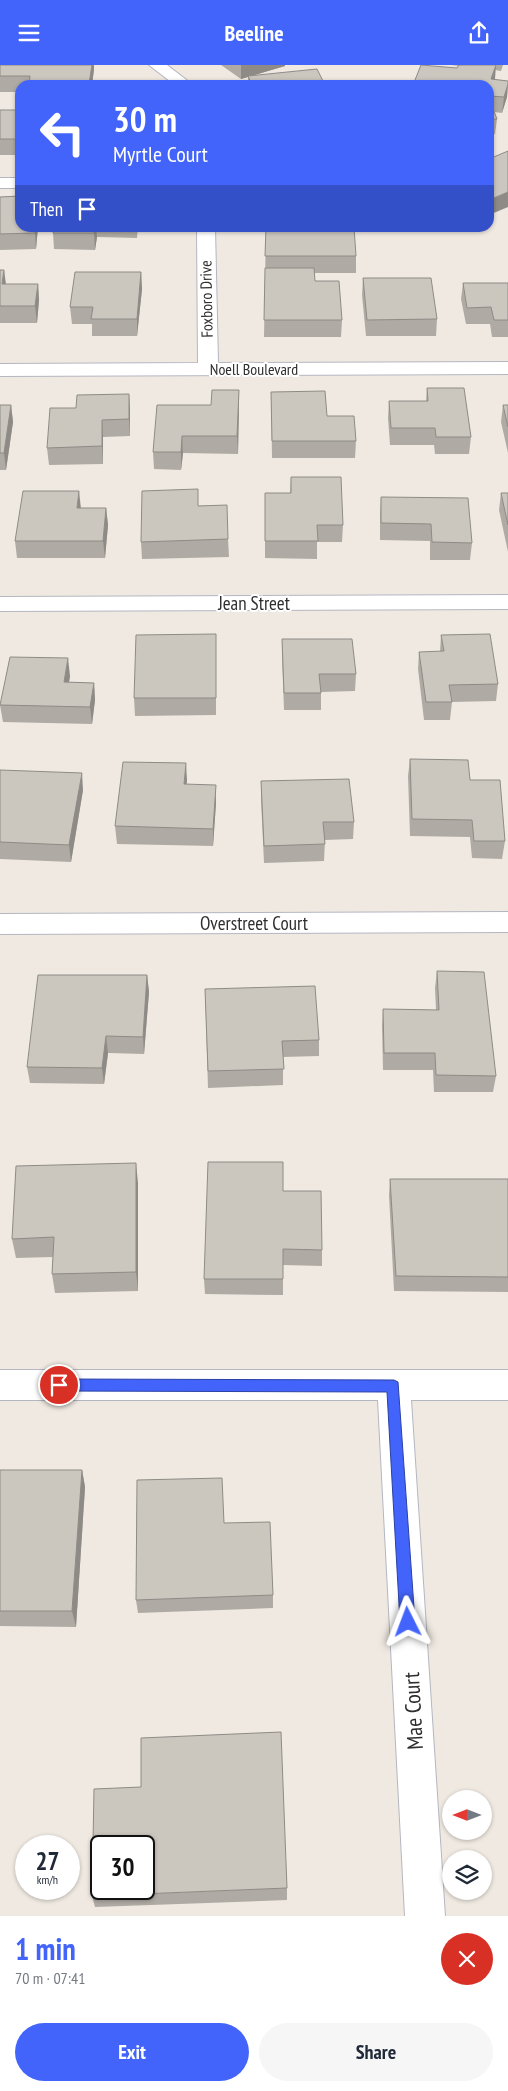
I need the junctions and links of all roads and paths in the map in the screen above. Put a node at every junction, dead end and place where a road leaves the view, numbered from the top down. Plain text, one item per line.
1 (157, 65) edge
2 (178, 80) edge
3 (0, 183) edge
4 (15, 183) edge
5 (206, 232) edge
6 (508, 368) edge
7 (0, 370) edge
8 (208, 370) junction
9 (508, 602) edge
10 (0, 605) edge
11 (508, 922) edge
12 (0, 924) edge
13 (0, 1385) edge
14 (508, 1385) edge
15 (394, 1386) junction
16 (425, 1916) edge

1 - 2 street
3 - 4 street
5 - 8 street, Foxboro Drive
6 - 8 street, Noell Boulevard
7 - 8 street, Noell Boulevard
9 - 10 street, Jean Street
11 - 12 street, Overstreet Court
13 - 15 street
14 - 15 street
15 - 16 street, Mae Court

